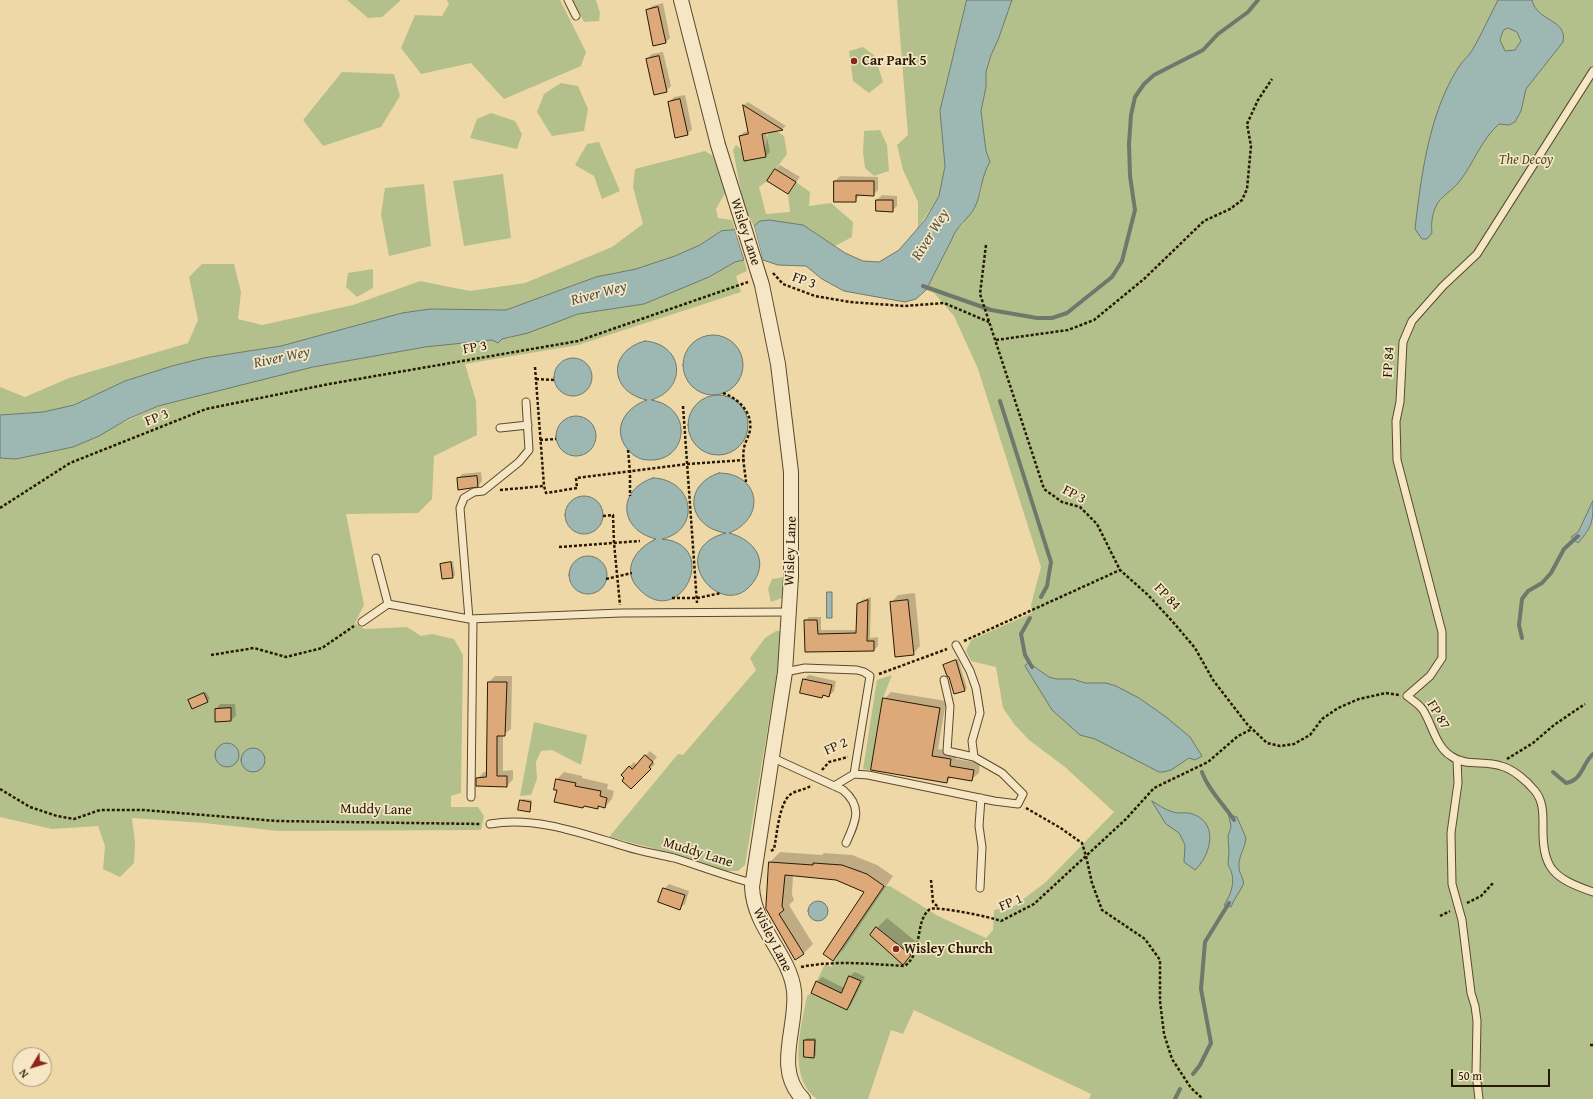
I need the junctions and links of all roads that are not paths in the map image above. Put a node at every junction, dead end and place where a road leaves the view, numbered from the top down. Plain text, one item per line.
1 (568, 0) edge
2 (681, 0) edge
3 (576, 16) dead end
4 (1593, 71) edge
5 (526, 402) dead end
6 (528, 425) junction
7 (500, 428) dead end
8 (376, 558) dead end
9 (388, 604) junction
10 (788, 612) junction
11 (471, 620) junction
12 (362, 622) road end
13 (956, 645) dead end
14 (785, 672) junction
15 (944, 680) dead end
16 (1407, 696) joint
17 (771, 757) junction
18 (974, 757) junction
19 (1457, 760) junction
20 (854, 774) junction
21 (834, 786) junction
22 (472, 797) dead end
23 (981, 798) junction
24 (490, 824) road end
25 (846, 842) dead end
26 (752, 883) junction
27 (980, 888) dead end
28 (1593, 892) edge
29 (803, 1099) edge
30 (1479, 1099) edge

1 - 3 lane
2 - 10 street, Wisley Lane
4 - 16 lane, FP 84
5 - 6 lane
6 - 7 lane
6 - 11 lane
8 - 9 lane
9 - 11 lane
9 - 12 lane
10 - 11 lane
10 - 14 street, Wisley Lane
11 - 22 lane
13 - 18 lane
14 - 17 street, Wisley Lane
14 - 20 lane, FP 2
15 - 18 lane
16 - 19 lane, FP 87
17 - 21 lane
17 - 26 street, Wisley Lane
18 - 23 lane
19 - 28 lane
19 - 30 lane
20 - 21 lane
20 - 23 lane
21 - 25 lane
23 - 27 lane
24 - 26 lane, Muddy Lane
26 - 29 street, Wisley Lane

